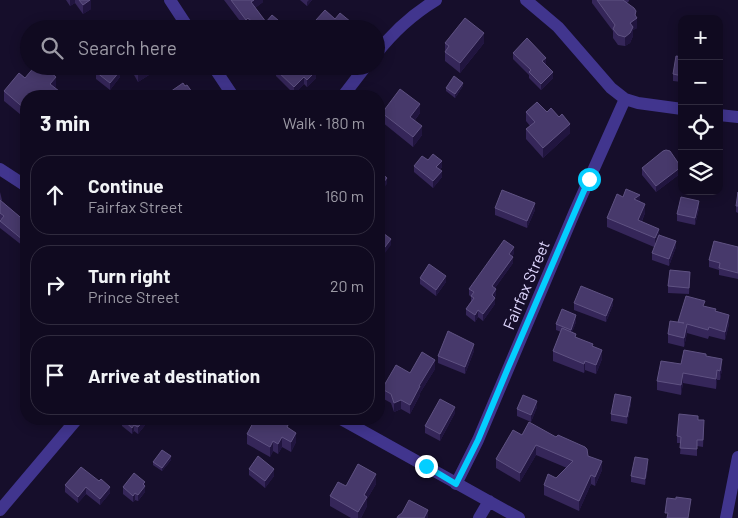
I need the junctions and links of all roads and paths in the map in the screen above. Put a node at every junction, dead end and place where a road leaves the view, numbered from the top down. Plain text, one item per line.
1 (170, 0) edge
2 (436, 0) edge
3 (526, 0) edge
4 (183, 20) edge
5 (385, 44) edge
6 (219, 75) edge
7 (359, 75) edge
8 (229, 90) edge
9 (348, 90) edge
10 (625, 99) junction
11 (678, 108) edge
12 (723, 115) edge
13 (738, 117) edge
14 (0, 168) edge
15 (20, 182) edge
16 (73, 425) edge
17 (352, 425) edge
18 (738, 457) edge
19 (456, 484) junction
20 (489, 501) junction
21 (0, 510) edge
22 (479, 518) edge
23 (519, 518) edge
24 (726, 518) edge

1 - 4 street
2 - 5 street
3 - 10 street
6 - 8 street
7 - 9 street
10 - 11 street
10 - 19 street, Fairfax Street
12 - 13 street
14 - 15 street
16 - 21 street
17 - 19 street
18 - 24 street
19 - 20 street
20 - 22 street
20 - 23 street

